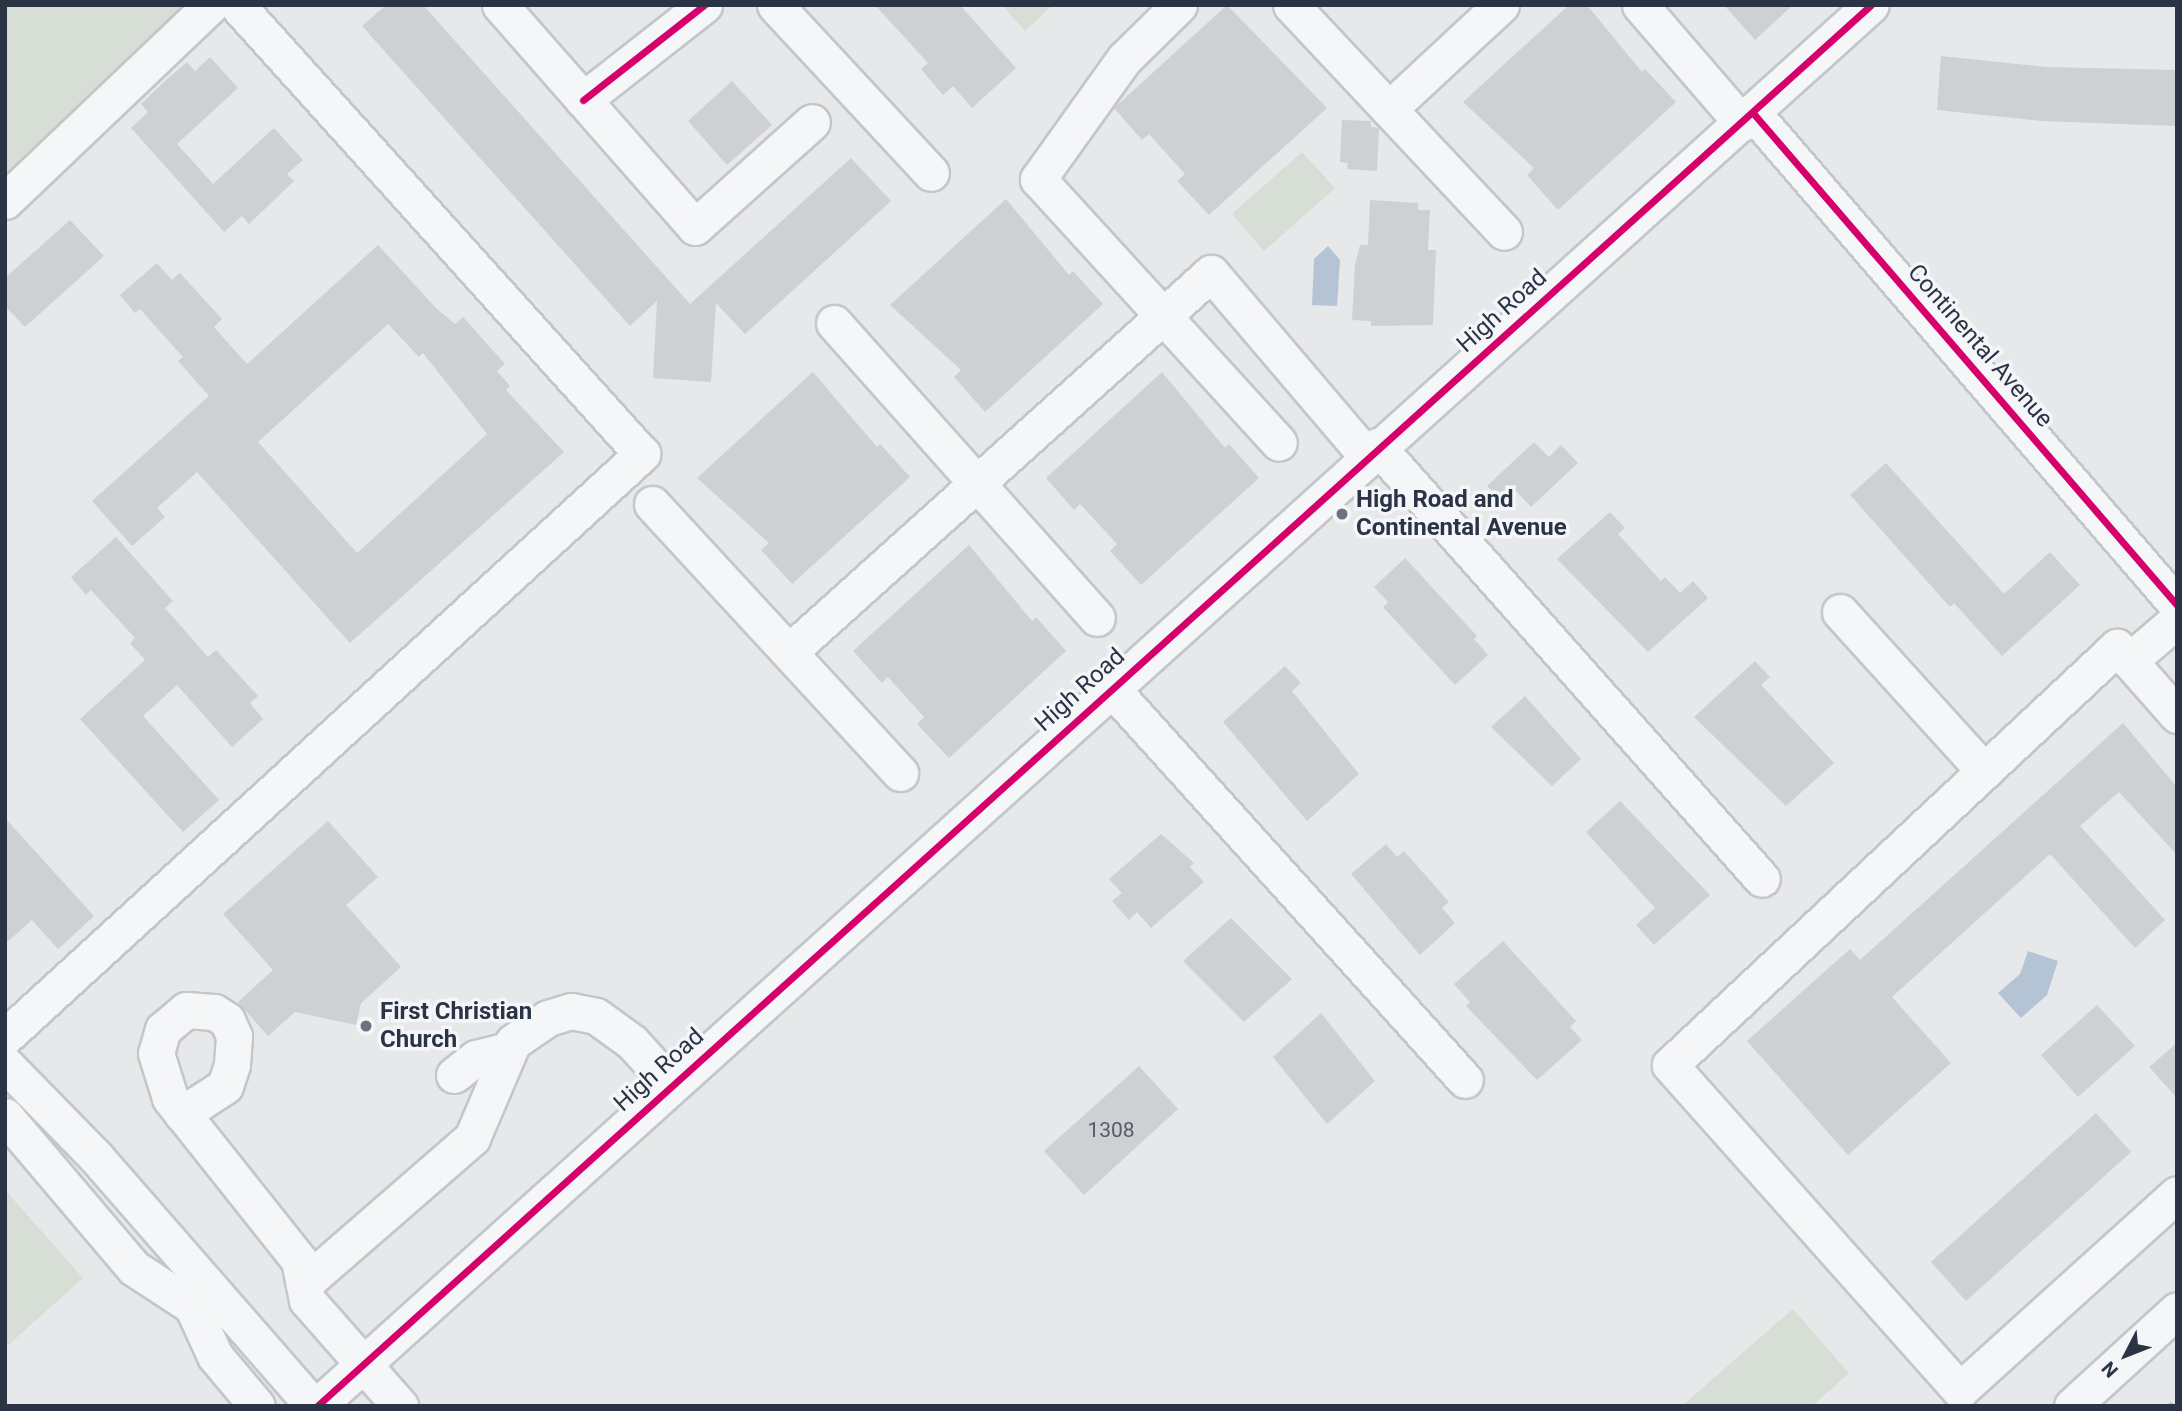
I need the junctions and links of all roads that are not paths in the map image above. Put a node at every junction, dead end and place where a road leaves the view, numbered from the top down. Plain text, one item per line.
1 (211, 5) edge
2 (237, 5) edge
3 (500, 5) edge
4 (704, 5) edge
5 (775, 5) edge
6 (1179, 5) edge
7 (1291, 5) edge
8 (1501, 5) edge
9 (1640, 5) edge
10 (1871, 5) edge
11 (583, 100) junction
12 (1389, 109) junction
13 (1748, 118) junction
14 (812, 122) dead end
15 (930, 173) dead end
16 (5, 201) edge
17 (1504, 232) dead end
18 (1163, 315) junction
19 (834, 323) dead end
20 (1279, 443) dead end
21 (1372, 451) junction
22 (976, 483) junction
23 (653, 504) dead end
24 (2177, 605) edge
25 (1840, 612) dead end
26 (1097, 618) dead end
27 (2177, 620) edge
28 (789, 652) junction
29 (2129, 661) junction
30 (1111, 688) junction
31 (2177, 715) edge
32 (1984, 771) junction
33 (900, 773) dead end
34 (1762, 879) dead end
35 (5, 1037) edge
36 (509, 1050) junction
37 (5, 1064) edge
38 (454, 1074) dead end
39 (1465, 1080) dead end
40 (671, 1085) junction
41 (182, 1114) dead end
42 (5, 1116) edge
43 (2177, 1194) edge
44 (304, 1284) junction
45 (2177, 1310) edge
46 (363, 1364) junction
47 (257, 1406) edge
48 (315, 1406) edge
49 (400, 1406) edge
50 (2072, 1406) edge

1 - 16 street
2 - 35 street
3 - 11 street
4 - 11 street
5 - 15 street
6 - 18 street
7 - 12 street
8 - 12 street
9 - 13 street, Continental Avenue
10 - 13 street, High Road
11 - 14 street
12 - 17 street
13 - 21 street, High Road
13 - 24 street, Continental Avenue
18 - 20 street
18 - 21 street
18 - 22 street
19 - 22 street
21 - 30 street, High Road
21 - 34 street
22 - 26 street
22 - 28 street
23 - 28 street
25 - 32 street
27 - 29 street
28 - 33 street
29 - 31 street
29 - 32 street
30 - 39 street
30 - 40 street, High Road
32 - 43 street
36 - 38 street
36 - 40 street
36 - 44 street
37 - 48 street
40 - 46 street, High Road
41 - 44 street
42 - 47 street
44 - 46 street
45 - 50 street
46 - 48 street, High Road
46 - 49 street

